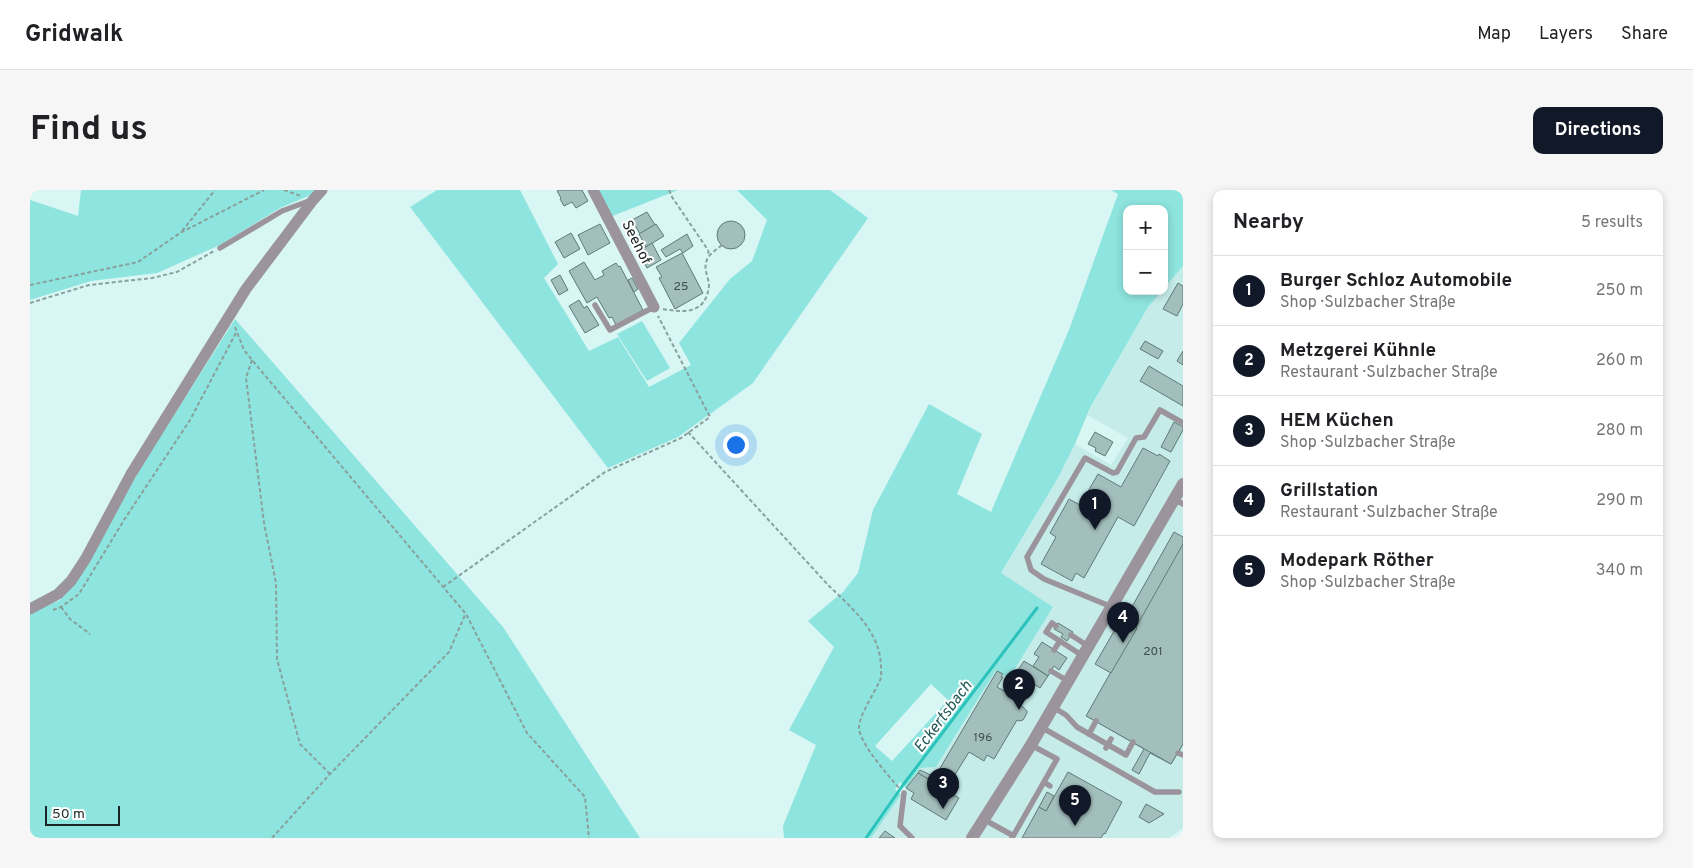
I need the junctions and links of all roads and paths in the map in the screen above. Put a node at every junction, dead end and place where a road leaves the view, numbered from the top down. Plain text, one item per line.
1 (215, 190) edge
2 (264, 190) edge
3 (284, 190) edge
4 (322, 190) edge
5 (593, 190) edge
6 (669, 190) edge
7 (313, 200) junction
8 (180, 233) junction
9 (722, 245) dead end
10 (220, 248) joint
11 (709, 256) junction
12 (30, 285) edge
13 (30, 303) edge
14 (596, 305) dead end
15 (654, 307) junction
16 (231, 315) junction
17 (237, 332) junction
18 (252, 360) junction
19 (1183, 423) edge
20 (688, 432) junction
21 (1180, 495) edge
22 (443, 587) junction
23 (60, 607) junction
24 (1112, 607) junction
25 (30, 609) edge
26 (53, 610) dead end
27 (466, 614) junction
28 (1136, 615) dead end
29 (1130, 624) dead end
30 (1056, 626) dead end
31 (90, 634) dead end
32 (1071, 635) dead end
33 (1060, 641) junction
34 (1054, 650) dead end
35 (1086, 651) junction
36 (1051, 671) dead end
37 (1068, 681) junction
38 (1053, 707) junction
39 (1093, 723) dead end
40 (1041, 727) junction
41 (1089, 734) junction
42 (1133, 742) dead end
43 (1031, 745) junction
44 (330, 774) junction
45 (1044, 782) junction
46 (896, 785) dead end
47 (1050, 786) dead end
48 (1179, 792) dead end
49 (904, 793) dead end
50 (985, 820) junction
51 (30, 836) edge
52 (1012, 836) edge
53 (34, 838) edge
54 (272, 838) edge
55 (589, 838) edge
56 (912, 838) edge
57 (972, 838) edge

1 - 8 path
2 - 8 path
3 - 7 path
4 - 7 street
5 - 15 street, Seehof
6 - 11 path
7 - 10 lane
7 - 16 street
8 - 12 path
9 - 11 path
10 - 13 path
11 - 15 path
14 - 15 lane
15 - 20 path
16 - 17 path
16 - 25 street
17 - 18 path
17 - 23 path
18 - 22 path
18 - 44 path
19 - 24 lane
20 - 22 path
20 - 46 path
21 - 24 street
22 - 27 path
23 - 26 path
23 - 31 path
24 - 35 street
27 - 44 path
27 - 55 path
28 - 29 path
30 - 33 lane
32 - 35 lane
33 - 34 lane
33 - 35 lane
35 - 37 street
36 - 37 lane
37 - 38 street
38 - 40 street
38 - 41 lane
39 - 41 lane
40 - 43 street
40 - 48 lane
41 - 42 lane
43 - 45 lane
43 - 50 street
44 - 54 path
45 - 47 lane
45 - 52 lane
49 - 56 lane
50 - 52 lane
50 - 57 street
51 - 53 path

